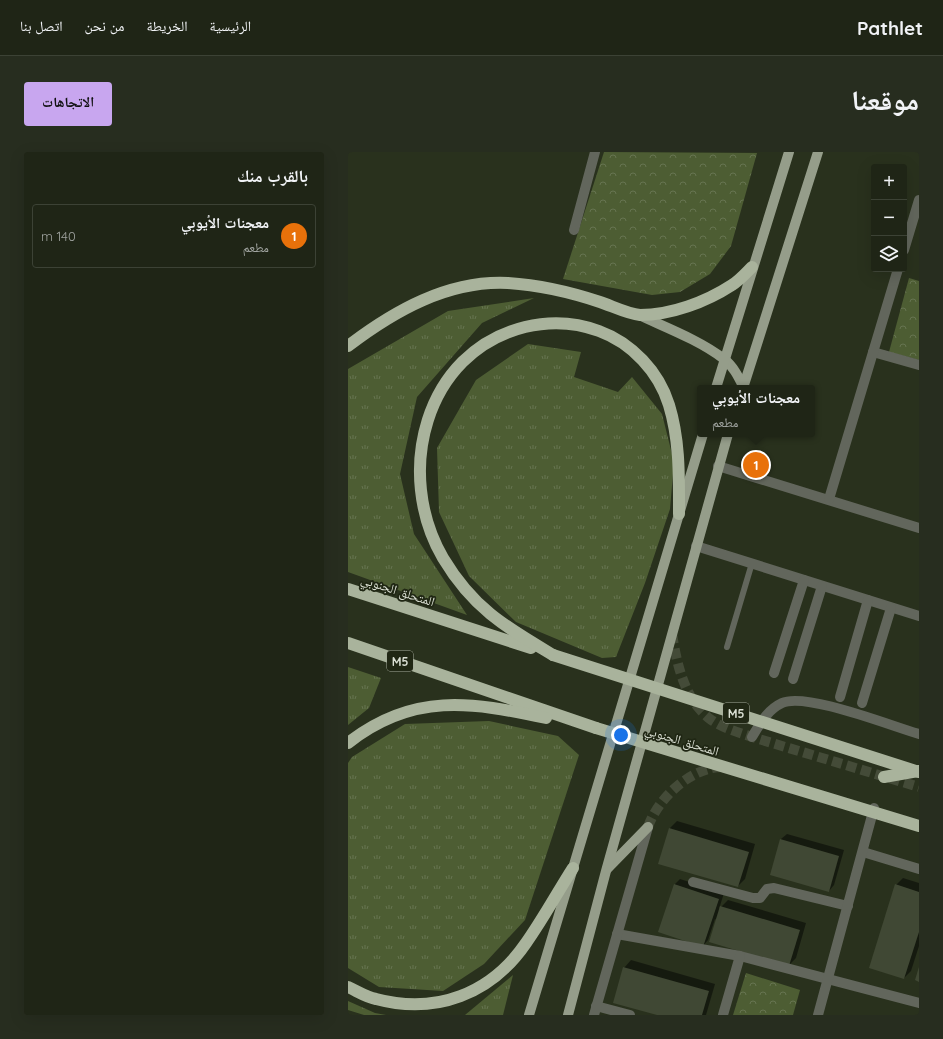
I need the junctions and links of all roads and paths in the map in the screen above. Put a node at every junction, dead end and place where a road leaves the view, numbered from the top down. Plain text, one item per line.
1 (595, 152) edge
2 (789, 152) edge
3 (818, 152) edge
4 (919, 200) edge
5 (574, 230) dead end
6 (907, 240) edge
7 (752, 268) junction
8 (897, 272) edge
9 (639, 315) junction
10 (348, 346) edge
11 (873, 352) junction
12 (724, 359) junction
13 (919, 365) edge
14 (717, 385) edge
15 (742, 385) edge
16 (744, 385) edge
17 (702, 437) edge
18 (727, 437) edge
19 (718, 466) junction
20 (829, 499) junction
21 (679, 514) junction
22 (919, 528) edge
23 (696, 546) junction
24 (752, 563) junction
25 (804, 580) junction
26 (822, 586) junction
27 (348, 589) edge
28 (868, 600) junction
29 (891, 608) junction
30 (919, 616) edge
31 (348, 643) edge
32 (727, 647) dead end
33 (553, 655) junction
34 (774, 673) dead end
35 (793, 679) dead end
36 (840, 697) dead end
37 (862, 703) dead end
38 (596, 728) junction
39 (919, 733) edge
40 (752, 737) dead end
41 (348, 743) edge
42 (919, 771) edge
43 (884, 777) dead end
44 (874, 808) dead end
45 (919, 826) edge
46 (648, 827) joint
47 (863, 852) junction
48 (573, 868) junction
49 (919, 869) edge
50 (606, 871) junction
51 (693, 882) dead end
52 (848, 906) junction
53 (616, 934) junction
54 (740, 956) junction
55 (828, 980) junction
56 (348, 987) edge
57 (919, 1003) edge
58 (595, 1011) edge
59 (529, 1015) edge
60 (568, 1015) edge
61 (630, 1015) edge
62 (722, 1015) edge
63 (818, 1015) edge

1 - 5 street
2 - 7 main road
3 - 16 main road
4 - 6 street
7 - 9 highway
7 - 12 main road
8 - 11 street
9 - 10 highway
9 - 12 main road
11 - 13 street
11 - 20 street
12 - 14 main road
12 - 15 main road
17 - 21 main road
18 - 19 main road
19 - 20 street
19 - 23 main road
20 - 22 street
21 - 33 highway
21 - 48 main road
23 - 24 street
23 - 50 main road
24 - 25 street
24 - 32 lane
25 - 26 street
25 - 34 street
26 - 28 street
26 - 35 street
27 - 33 highway, المتحلق الجنوبي / M5
28 - 29 street
28 - 36 street
29 - 30 street
29 - 37 street
31 - 38 highway, المتحلق الجنوبي / M5
33 - 42 highway, المتحلق الجنوبي / M5, bridge
38 - 41 highway
38 - 45 highway, المتحلق الجنوبي / M5, bridge
39 - 40 street
42 - 43 highway
44 - 47 street
46 - 50 main road
46 - 53 street
47 - 49 street
47 - 52 street
48 - 56 highway
48 - 59 main road
50 - 60 main road
51 - 52 street
52 - 55 street
53 - 54 street
53 - 58 street
54 - 55 street
54 - 62 street
55 - 57 street
55 - 63 street
58 - 61 street

